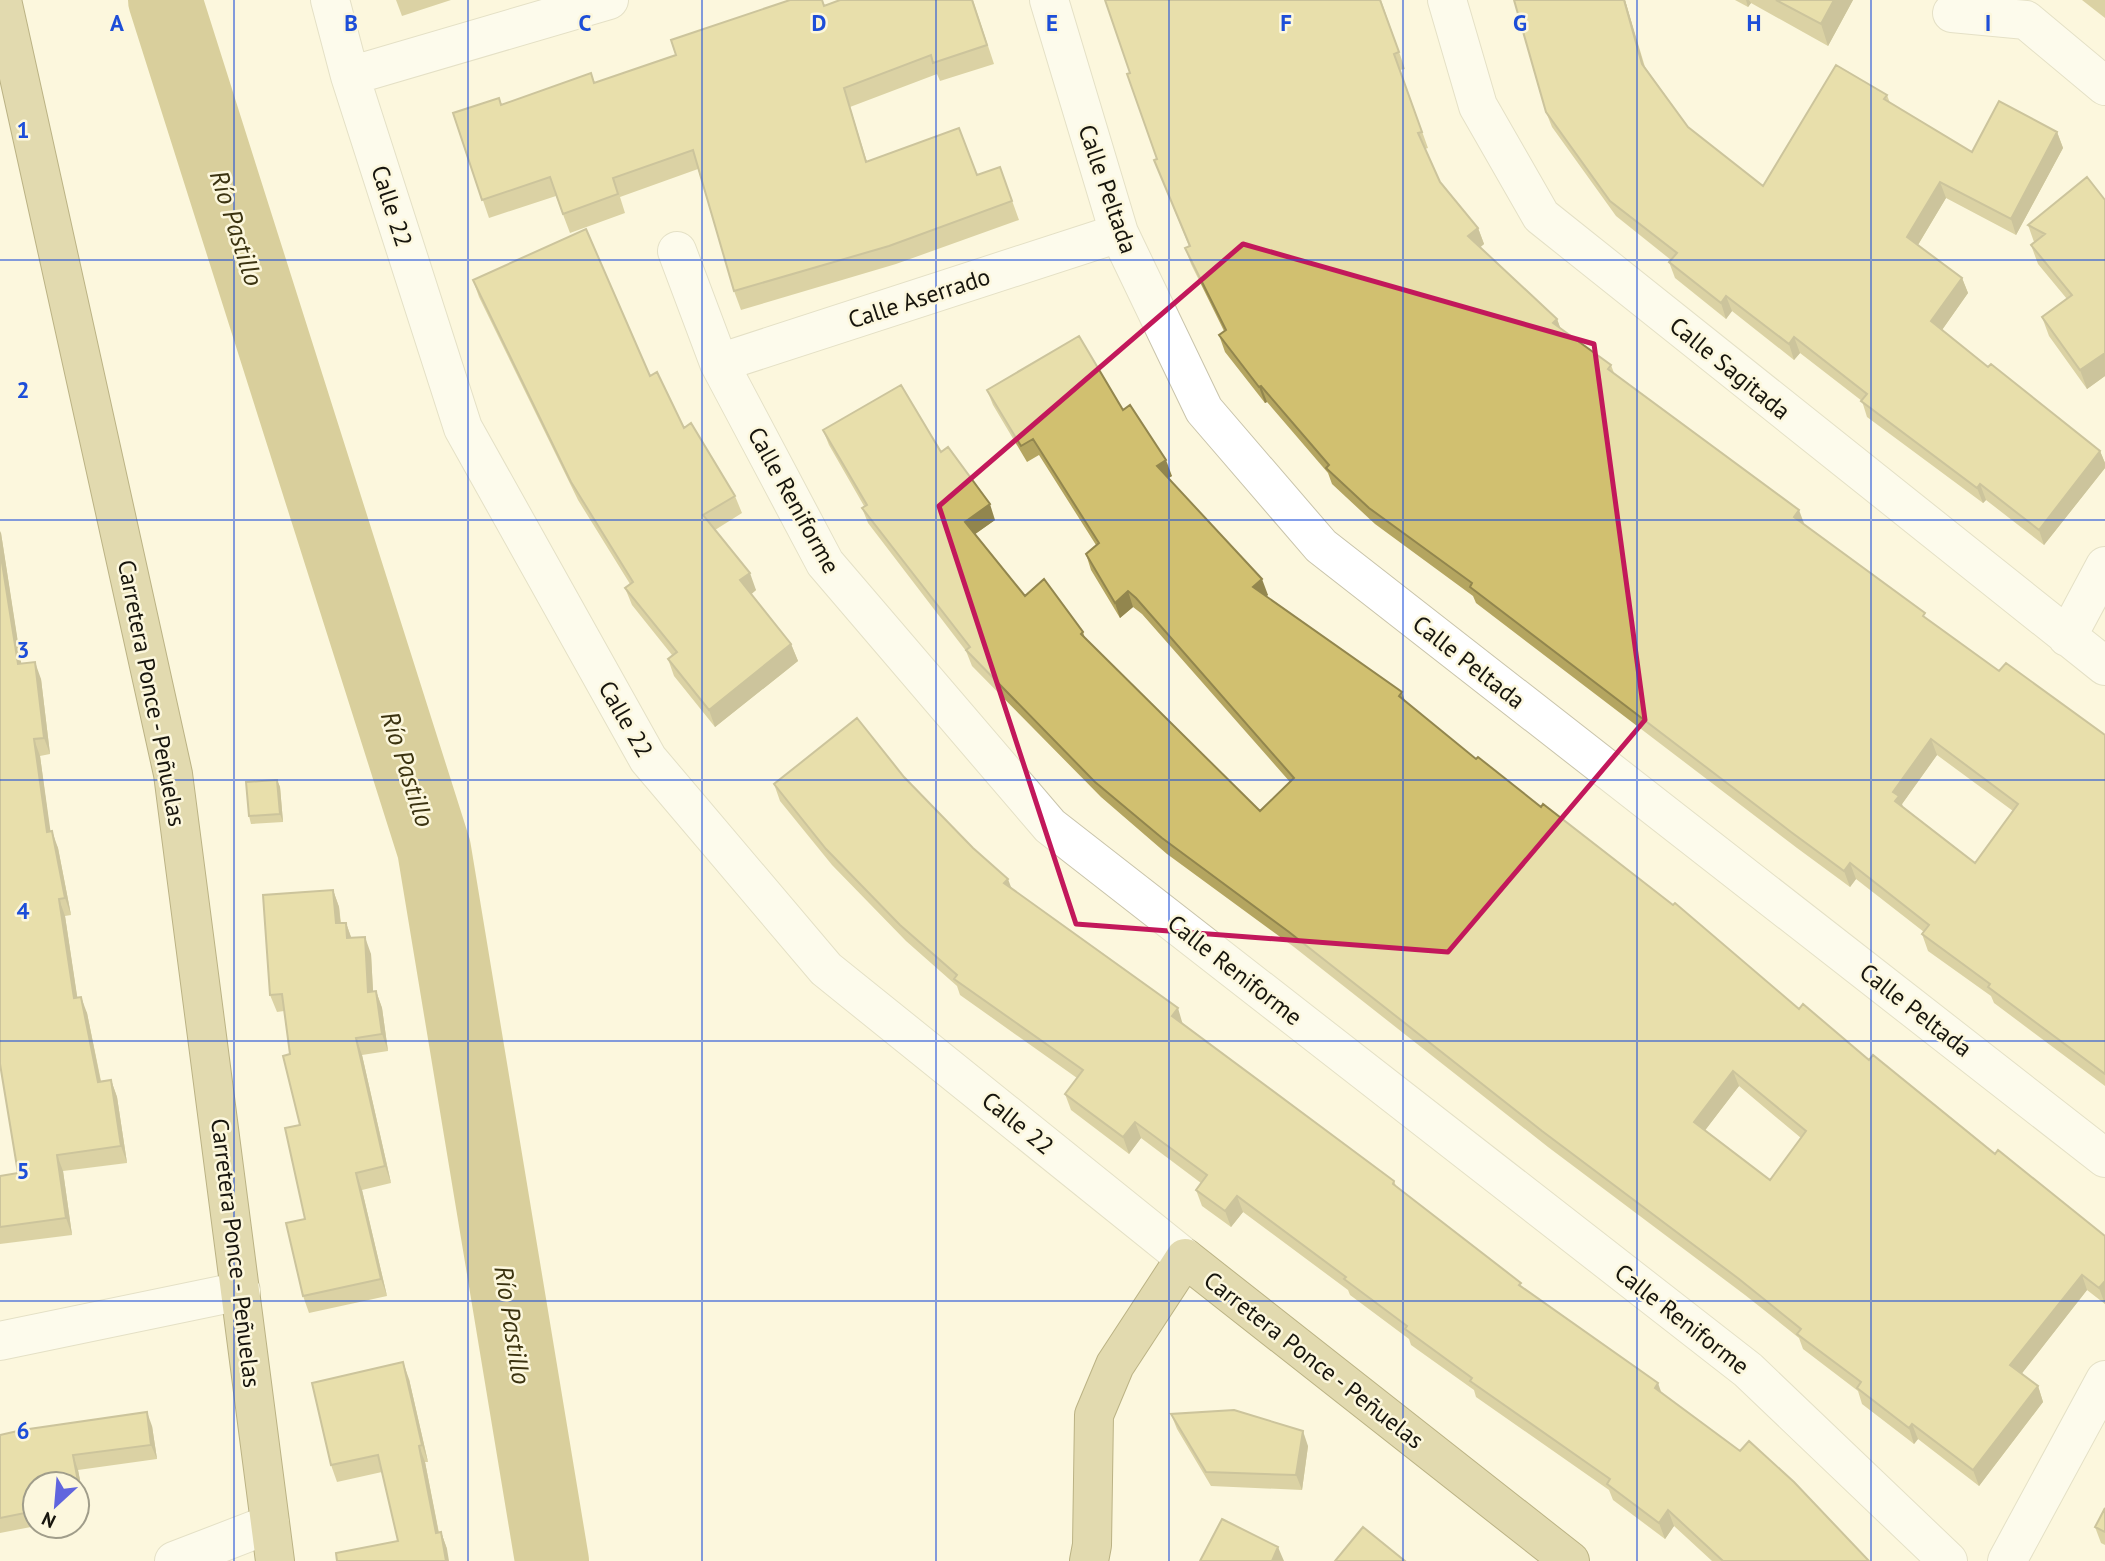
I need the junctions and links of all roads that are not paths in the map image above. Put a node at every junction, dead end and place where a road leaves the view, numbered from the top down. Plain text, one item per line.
1 (2, 0) edge
2 (330, 0) edge
3 (609, 0) edge
4 (1049, 0) edge
5 (1447, 0) edge
6 (1952, 13) dead end
7 (350, 76) junction
8 (2105, 86) edge
9 (1119, 233) junction
10 (677, 251) dead end
11 (719, 363) junction
12 (2105, 566) edge
13 (2067, 637) junction
14 (2105, 666) edge
15 (2105, 1158) edge
16 (1185, 1258) junction
17 (241, 1291) junction
18 (0, 1341) edge
19 (2105, 1380) edge
20 (270, 1524) junction
21 (174, 1561) edge
22 (275, 1561) edge
23 (1089, 1561) edge
24 (1570, 1561) edge
25 (1948, 1561) edge
26 (2007, 1561) edge

1 - 17 main road, Carretera Ponce - Peñuelas
2 - 7 street, Calle 22
3 - 7 street
4 - 9 street, Calle Peltada
5 - 13 street, Calle Sagitada
6 - 8 street
7 - 16 street, Calle 22
9 - 11 street, Calle Aserrado
9 - 15 street, Calle Peltada
10 - 11 street, Calle Reniforme
11 - 25 street, Calle Reniforme
12 - 13 street
13 - 14 street, Calle Sagitada
16 - 23 main road, Carretera Ponce - Peñuelas
16 - 24 main road, Carretera Ponce - Peñuelas
17 - 18 street
17 - 20 main road, Carretera Ponce - Peñuelas
19 - 26 street
20 - 21 street
20 - 22 main road, Carretera Ponce - Peñuelas

